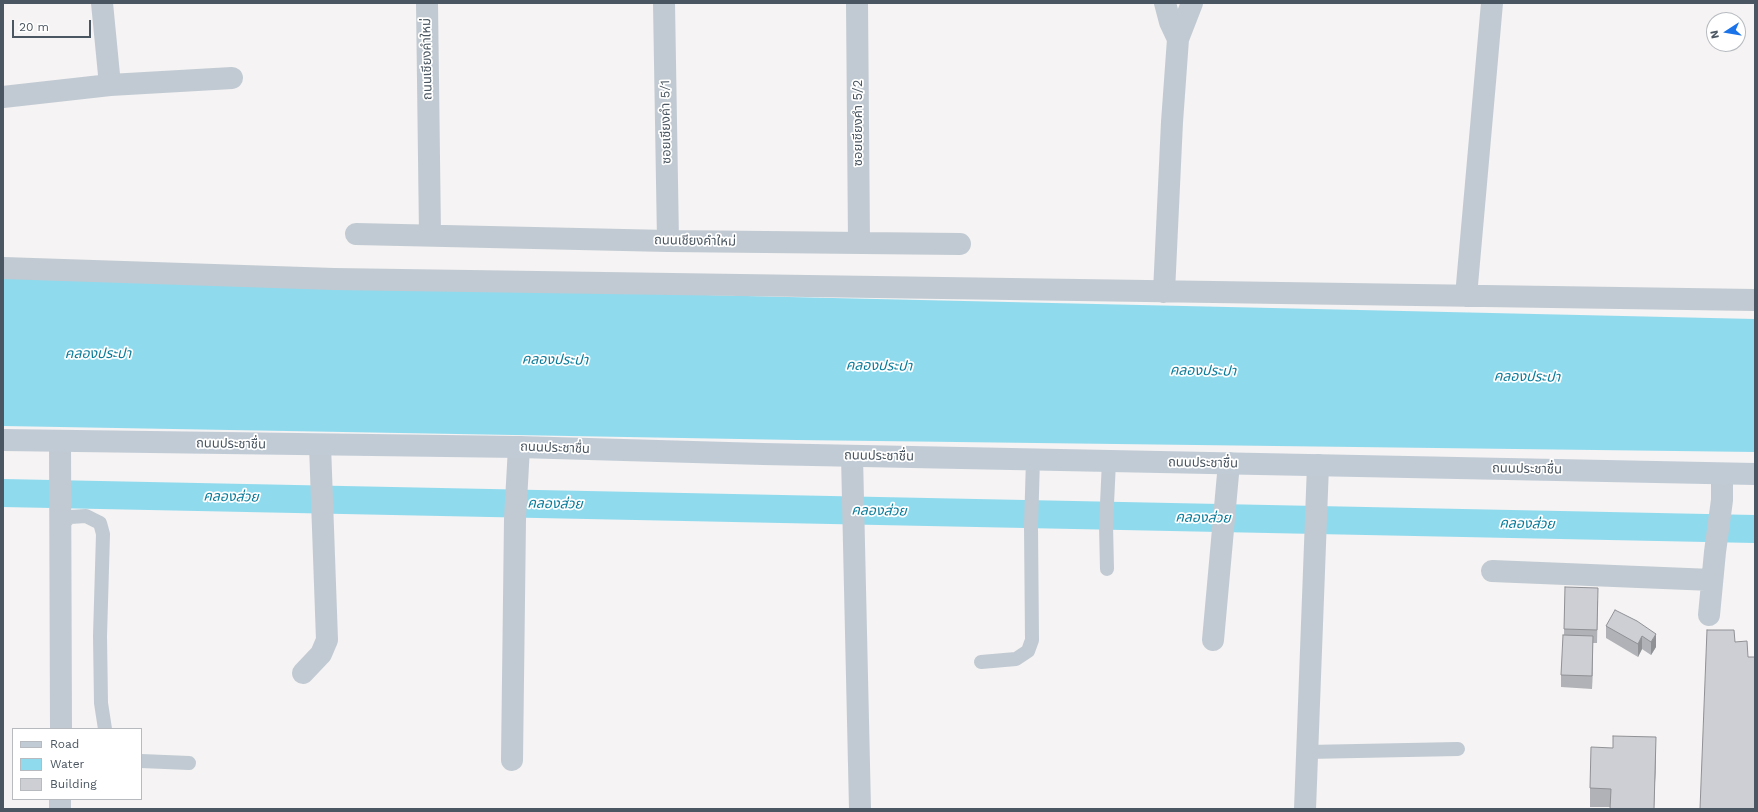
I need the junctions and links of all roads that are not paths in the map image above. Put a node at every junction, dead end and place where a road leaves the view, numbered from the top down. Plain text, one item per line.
1 (102, 3) edge
2 (427, 3) edge
3 (664, 3) edge
4 (857, 3) edge
5 (1165, 3) edge
6 (1192, 3) edge
7 (1492, 3) edge
8 (1178, 39) junction
9 (232, 78) dead end
10 (110, 85) junction
11 (3, 96) edge
12 (356, 234) dead end
13 (430, 235) junction
14 (668, 241) junction
15 (858, 243) junction
16 (960, 244) dead end
17 (3, 268) edge
18 (1164, 292) junction
19 (1466, 296) junction
20 (1755, 300) edge
21 (3, 440) edge
22 (60, 441) junction
23 (320, 445) junction
24 (519, 447) junction
25 (852, 456) junction
26 (1033, 459) junction
27 (1109, 461) junction
28 (1228, 463) junction
29 (1318, 465) junction
30 (1722, 474) junction
31 (1755, 474) edge
32 (61, 521) junction
33 (1108, 569) dead end
34 (1492, 571) dead end
35 (1712, 580) junction
36 (1709, 615) dead end
37 (1213, 640) dead end
38 (981, 662) dead end
39 (303, 673) dead end
40 (61, 728) edge
41 (105, 728) edge
42 (1458, 749) dead end
43 (1307, 752) junction
44 (512, 760) dead end
45 (142, 761) edge
46 (189, 763) dead end
47 (860, 809) edge
48 (1305, 809) edge

1 - 10 street
2 - 13 street, ถนนเชียงคำใหม่
3 - 14 street, ซอยเชียงคำ 5/1
4 - 15 street, ซอยเชียงคำ 5/2
5 - 8 street
6 - 8 street
7 - 19 street
8 - 18 street
9 - 10 street
10 - 11 street
12 - 13 street, ถนนเชียงคำใหม่
13 - 14 street, ถนนเชียงคำใหม่
14 - 15 street, ถนนเชียงคำใหม่
15 - 16 street, ถนนเชียงคำใหม่
17 - 18 street
18 - 19 street
19 - 20 street
21 - 22 street, ถนนประชาชื่น
22 - 23 street, ถนนประชาชื่น
22 - 32 street
23 - 24 street, ถนนประชาชื่น
23 - 39 street
24 - 25 street, ถนนประชาชื่น
24 - 44 street
25 - 26 street, ถนนประชาชื่น
25 - 47 street
26 - 27 street, ถนนประชาชื่น
26 - 38 lane
27 - 28 street, ถนนประชาชื่น
27 - 33 lane
28 - 29 street, ถนนประชาชื่น
28 - 37 street
29 - 30 street, ถนนประชาชื่น
29 - 43 street
30 - 31 street, ถนนประชาชื่น
30 - 35 street
32 - 40 street
32 - 41 lane
34 - 35 street
35 - 36 street
42 - 43 lane
43 - 48 street
45 - 46 lane

